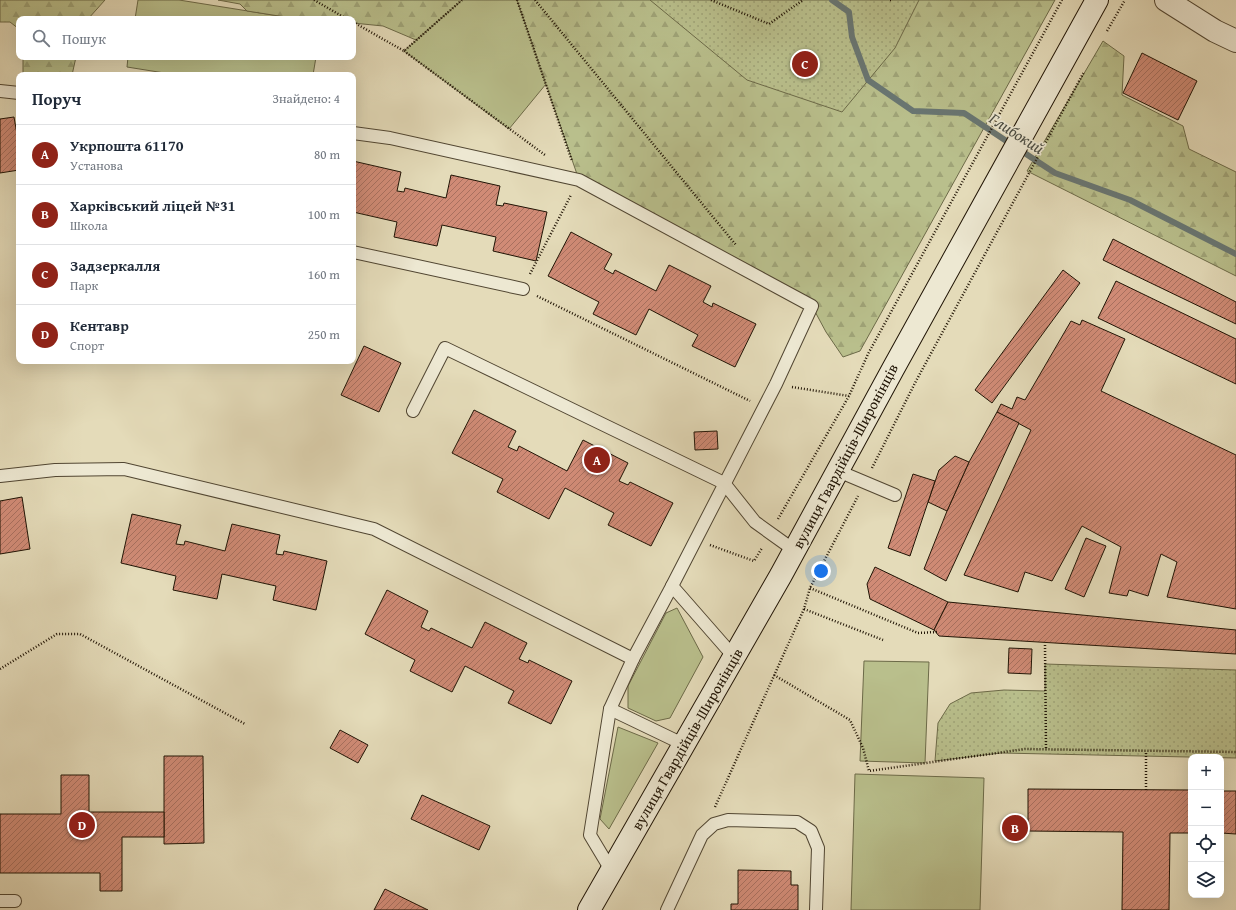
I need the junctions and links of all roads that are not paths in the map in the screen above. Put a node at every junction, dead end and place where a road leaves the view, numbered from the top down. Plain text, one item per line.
1 (1097, 0) edge
2 (1166, 0) edge
3 (1236, 41) edge
4 (0, 91) edge
5 (16, 93) edge
6 (356, 133) edge
7 (356, 253) edge
8 (523, 289) road end
9 (413, 411) dead end
10 (838, 471) junction
11 (0, 476) edge
12 (724, 483) junction
13 (895, 495) dead end
14 (794, 550) junction
15 (672, 586) junction
16 (735, 658) junction
17 (632, 659) junction
18 (610, 709) junction
19 (685, 745) junction
20 (611, 870) junction
21 (0, 901) edge
22 (16, 901) dead end
23 (589, 910) edge
24 (667, 910) edge
25 (816, 910) edge

1 - 10 main road, вулиця Гвардійців-Широнінців
2 - 3 main road
4 - 5 lane
6 - 12 lane
7 - 8 lane
9 - 12 lane
10 - 13 lane
10 - 14 main road, вулиця Гвардійців-Широнінців
11 - 17 lane
12 - 14 lane
12 - 15 lane
14 - 16 main road, вулиця Гвардійців-Широнінців
15 - 16 lane
15 - 17 lane
16 - 19 main road, вулиця Гвардійців-Широнінців
17 - 18 lane
18 - 19 lane
18 - 20 lane
19 - 20 main road, вулиця Гвардійців-Широнінців
20 - 23 main road, вулиця Гвардійців-Широнінців
21 - 22 lane
24 - 25 lane

